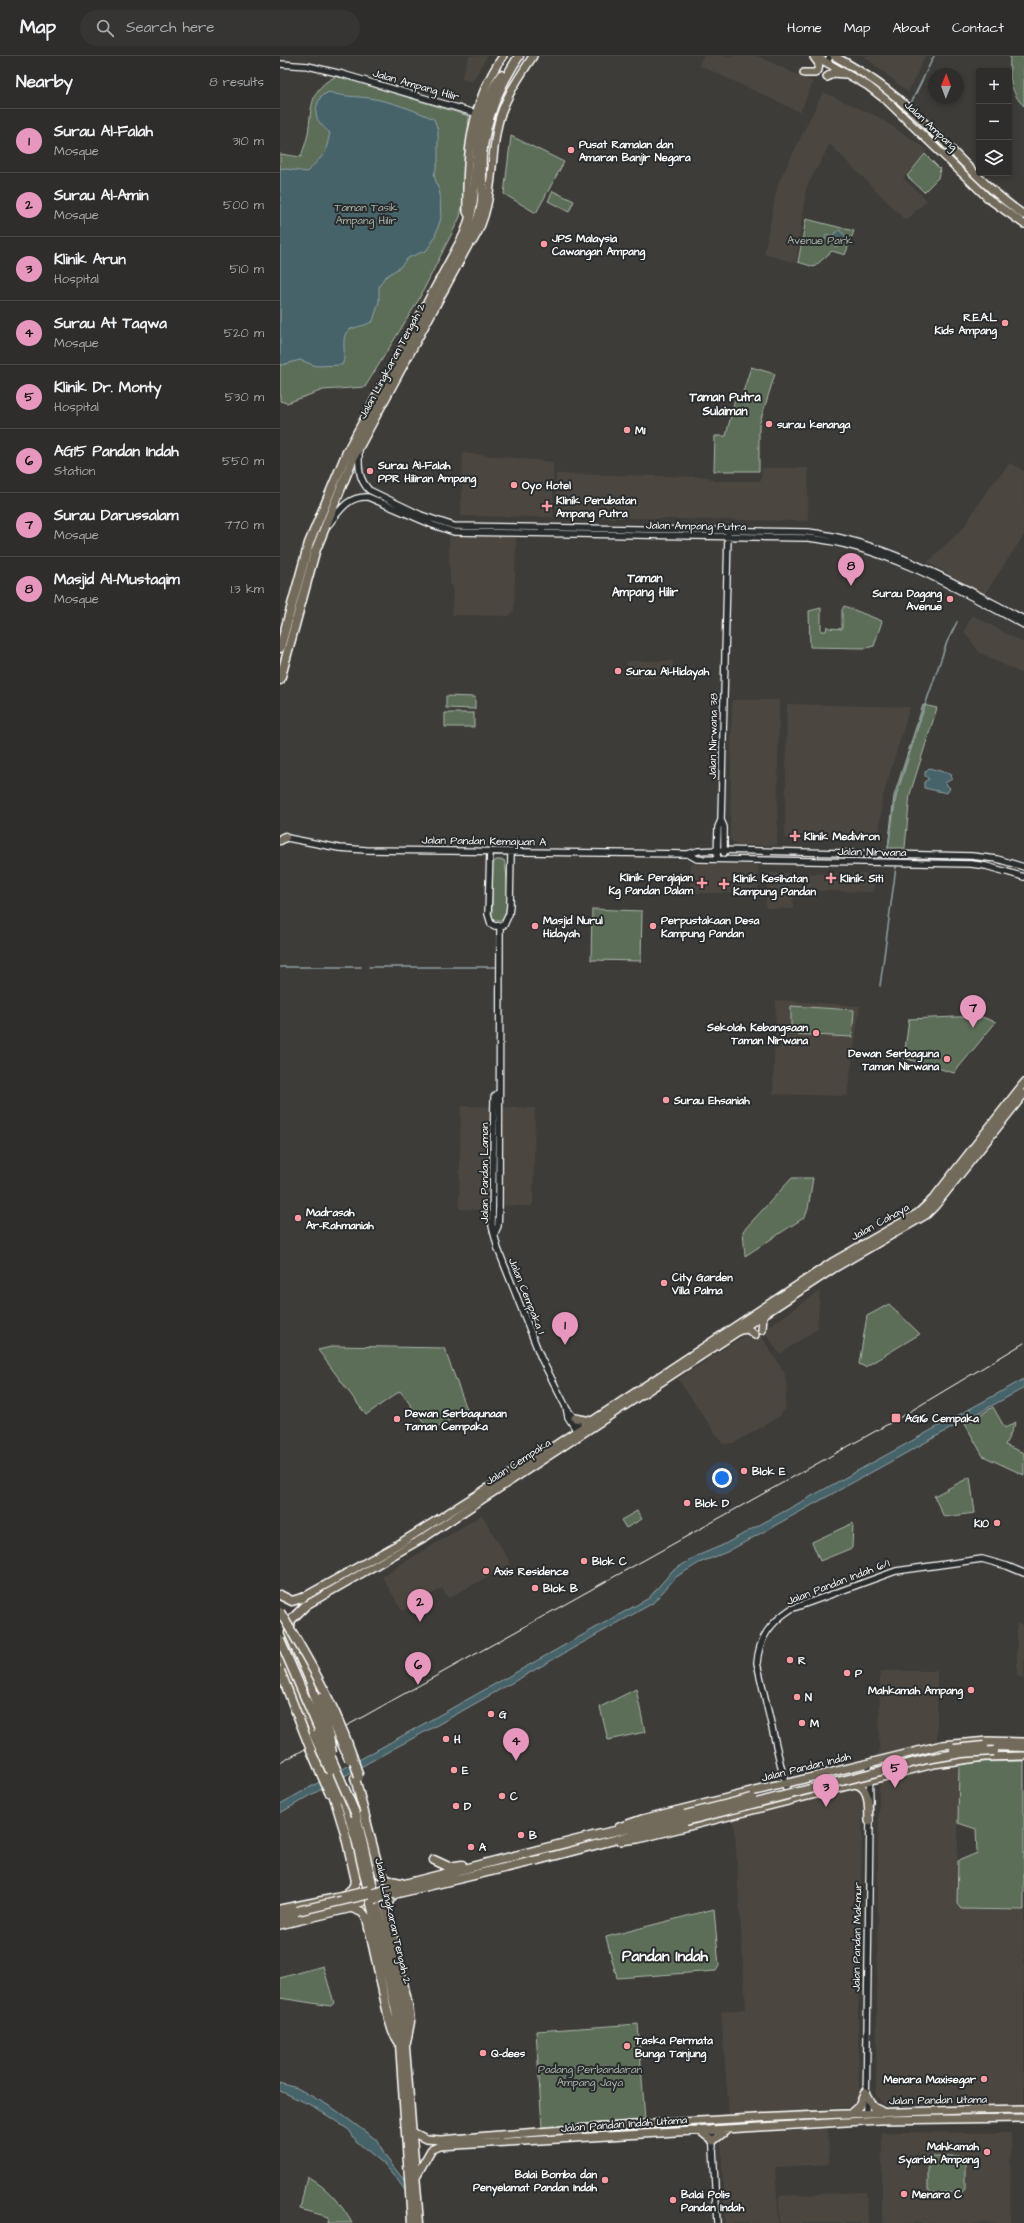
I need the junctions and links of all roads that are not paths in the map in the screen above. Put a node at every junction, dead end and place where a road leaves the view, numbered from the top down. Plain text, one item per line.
1 (503, 56) edge
2 (513, 56) edge
3 (520, 56) edge
4 (533, 56) edge
5 (814, 56) edge
6 (836, 59) edge
7 (280, 64) edge
8 (804, 73) dead end
9 (849, 75) junction
10 (827, 77) dead end
11 (475, 112) junction
12 (479, 175) junction
13 (1023, 214) edge
14 (471, 219) junction
15 (1024, 224) edge
16 (462, 255) junction
17 (360, 444) junction
18 (323, 531) junction
19 (727, 535) junction
20 (1024, 619) edge
21 (1024, 625) edge
22 (280, 648) edge
23 (280, 680) edge
24 (281, 837) edge
25 (721, 843) junction
26 (709, 850) junction
27 (721, 850) junction
28 (490, 851) junction
29 (731, 851) junction
30 (511, 852) junction
31 (688, 854) junction
32 (721, 859) junction
33 (997, 859) junction
34 (1024, 867) edge
35 (995, 868) junction
36 (1024, 877) edge
37 (500, 927) junction
38 (1024, 1083) edge
39 (1024, 1088) edge
40 (1021, 1096) edge
41 (495, 1233) joint
42 (764, 1305) junction
43 (763, 1315) junction
44 (753, 1321) junction
45 (731, 1327) junction
46 (762, 1330) dead end
47 (739, 1331) junction
48 (755, 1335) dead end
49 (566, 1407) junction
50 (575, 1418) junction
51 (591, 1420) junction
52 (581, 1431) junction
53 (1024, 1573) edge
54 (280, 1595) edge
55 (302, 1598) joint
56 (305, 1606) junction
57 (280, 1612) edge
58 (280, 1618) edge
59 (280, 1640) edge
60 (280, 1654) edge
61 (280, 1671) edge
62 (318, 1699) junction
63 (1024, 1742) edge
64 (1024, 1746) edge
65 (993, 1748) junction
66 (1024, 1751) edge
67 (900, 1755) junction
68 (1024, 1756) edge
69 (869, 1763) junction
70 (332, 1769) junction
71 (904, 1772) junction
72 (357, 1778) junction
73 (871, 1780) junction
74 (785, 1784) junction
75 (855, 1784) junction
76 (766, 1788) junction
77 (332, 1795) junction
78 (789, 1801) junction
79 (771, 1805) junction
80 (686, 1818) junction
81 (869, 1821) junction
82 (597, 1835) junction
83 (600, 1844) junction
84 (533, 1852) junction
85 (434, 1860) dead end
86 (489, 1867) junction
87 (406, 1884) junction
88 (392, 1891) junction
89 (344, 1896) junction
90 (361, 1902) junction
91 (352, 1908) junction
92 (280, 1909) edge
93 (298, 1913) junction
94 (280, 1914) edge
95 (280, 1920) edge
96 (280, 1925) edge
97 (403, 2043) junction
98 (865, 2092) junction
99 (1024, 2109) edge
100 (992, 2110) junction
101 (852, 2112) junction
102 (866, 2112) junction
103 (884, 2112) junction
104 (1013, 2118) junction
105 (1024, 2118) edge
106 (725, 2120) junction
107 (884, 2120) junction
108 (697, 2122) junction
109 (853, 2122) junction
110 (730, 2128) junction
111 (712, 2129) junction
112 (578, 2130) junction
113 (698, 2130) junction
114 (558, 2131) junction
115 (412, 2132) junction
116 (569, 2139) junction
117 (713, 2141) junction
118 (415, 2178) junction
119 (412, 2223) edge
120 (419, 2223) edge
121 (717, 2223) edge

1 - 11 main road
2 - 12 highway, Jalan Lingkaran Tengah 2
3 - 12 highway, Jalan Lingkaran Tengah 2
4 - 16 main road
5 - 6 main road, Jalan Ampang
5 - 8 main road
6 - 9 main road, Jalan Ampang
6 - 13 main road, Jalan Ampang
7 - 11 street, Jalan Ampang Hilir
9 - 10 main road
9 - 15 main road, Jalan Ampang
11 - 14 main road
12 - 14 highway, Jalan Lingkaran Tengah 2
12 - 16 highway, Jalan Lingkaran Tengah 2
14 - 22 highway, Jalan Lingkaran Tengah 2
16 - 17 highway, Jalan Lingkaran Tengah 2
17 - 18 highway, Jalan Lingkaran Tengah 2
17 - 19 street, Jalan Ampang Putra
18 - 19 street, Jalan Ampang Putra
18 - 23 highway, Jalan Lingkaran Tengah 2
19 - 20 street, Jalan Ampang Putra
19 - 21 street, Jalan Ampang Putra
19 - 25 street, Jalan Nirwana 38
24 - 28 street, Jalan Pandan Kemajuan A
25 - 26 street
25 - 27 street, Jalan Nirwana 38
25 - 29 street
26 - 27 street, Jalan Pandan Kemajuan A
26 - 31 street, Jalan Pandan Kemajuan A
27 - 29 street, Jalan Nirwana
27 - 32 street, Jalan Nirwana 38
28 - 30 street, Jalan Pandan Kemajuan A
28 - 37 street
29 - 33 street, Jalan Nirwana
30 - 31 street, Jalan Pandan Kemajuan A
30 - 37 street, Jalan Pandan Laman
31 - 32 street, Jalan Pandan Kemajuan A
32 - 35 street, Jalan Nirwana
33 - 34 street, Jalan Nirwana
33 - 35 street
35 - 36 street, Jalan Nirwana
37 - 41 street, Jalan Pandan Laman
38 - 40 main road, Jalan Cahaya
39 - 40 main road
40 - 42 main road, Jalan Cahaya
40 - 43 main road, Jalan Cahaya
41 - 49 street, Jalan Cempaka 1
42 - 44 main road
42 - 45 main road, Jalan Cahaya
43 - 44 main road, Jalan Cahaya
43 - 46 main road
44 - 45 main road
44 - 47 main road, Jalan Cahaya
45 - 51 main road, Jalan Cempaka
47 - 48 main road
47 - 52 main road, Jalan Cempaka
49 - 50 street, Jalan Cempaka 1
49 - 52 street, Jalan Cempaka 1
50 - 51 main road
50 - 52 street, Jalan Cempaka 1
51 - 52 main road, Jalan Cempaka
52 - 55 main road, Jalan Cempaka
52 - 56 main road, Jalan Cempaka
53 - 74 street, Jalan Pandan Indah 6/1
54 - 55 highway
56 - 58 highway
56 - 62 highway
57 - 72 highway, bridge
59 - 70 highway, Jalan Lingkaran Tengah 2, bridge
60 - 70 highway, Jalan Lingkaran Tengah 2, bridge
61 - 77 highway, bridge
62 - 70 highway, bridge
62 - 72 highway, bridge
63 - 67 main road, Jalan Pandan Indah
64 - 65 highway
65 - 66 highway
65 - 80 highway, bridge
67 - 69 main road, Jalan Pandan Indah
67 - 71 main road
68 - 71 main road
69 - 73 street, Jalan Pandan Makmur
69 - 74 main road, Jalan Pandan Indah
70 - 77 highway
70 - 97 highway, Jalan Lingkaran Tengah 2
70 - 97 highway, Jalan Lingkaran Tengah 2, bridge
71 - 73 main road
72 - 87 highway
73 - 75 main road
73 - 81 street, Jalan Pandan Makmur
74 - 76 main road, Jalan Pandan Indah
74 - 78 street, Jalan Pandan Indah 6/1
75 - 78 main road
75 - 81 main road
76 - 79 main road
76 - 82 main road, Jalan Pandan Indah
77 - 89 highway
78 - 79 main road
79 - 83 main road
80 - 82 highway
80 - 83 highway
81 - 98 street, Jalan Pandan Makmur
82 - 84 highway
83 - 86 highway
84 - 85 highway
84 - 86 highway
86 - 87 highway
86 - 88 highway
87 - 88 highway
88 - 89 main road, bridge
88 - 90 highway, bridge
88 - 93 highway, bridge
88 - 97 highway
89 - 93 main road
90 - 91 main road
90 - 93 highway
91 - 93 main road
91 - 97 highway
92 - 93 main road
93 - 94 highway
93 - 95 highway
93 - 96 main road
97 - 115 highway, Jalan Lingkaran Tengah 2
97 - 119 highway, Jalan Lingkaran Tengah 2
98 - 101 main road
98 - 102 street, Jalan Pandan Makmur
98 - 103 main road
99 - 100 main road, Jalan Pandan Utama
100 - 103 main road, Jalan Pandan Utama
100 - 104 main road
101 - 102 main road, Jalan Pandan Utama
101 - 106 main road, Jalan Pandan Indah Utama
102 - 103 main road, Jalan Pandan Utama
102 - 107 main road
102 - 109 main road
104 - 105 main road, Jalan Pandan Utama
104 - 107 main road, Jalan Pandan Utama
106 - 108 main road, Jalan Pandan Indah Utama
106 - 111 main road
107 - 109 main road, Jalan Pandan Utama
108 - 111 main road
108 - 112 main road, Jalan Pandan Indah Utama
109 - 110 main road, Jalan Pandan Indah Utama
110 - 111 main road, Jalan Pandan Indah Utama
110 - 117 main road
111 - 113 main road, Jalan Pandan Indah Utama
111 - 117 street
112 - 114 main road, Jalan Pandan Indah Utama
112 - 116 main road
113 - 116 main road, Jalan Pandan Indah Utama
113 - 117 main road
114 - 115 main road, Jalan Pandan Indah Utama
114 - 116 main road
115 - 118 highway, Jalan Lingkaran Tengah 2
116 - 118 main road, Jalan Pandan Indah Utama
117 - 121 street
118 - 120 highway, Jalan Lingkaran Tengah 2

